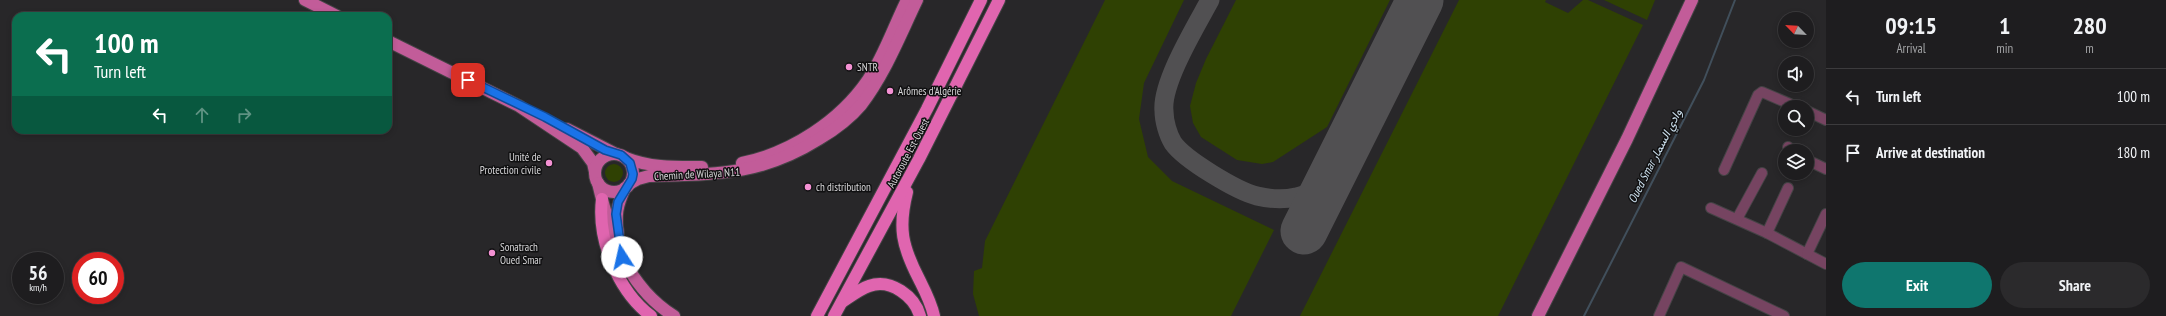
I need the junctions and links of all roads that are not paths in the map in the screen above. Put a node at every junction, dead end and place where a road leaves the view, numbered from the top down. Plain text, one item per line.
1 (305, 0) edge
2 (907, 0) edge
3 (917, 0) edge
4 (981, 0) edge
5 (1000, 0) edge
6 (1692, 0) edge
7 (329, 12) edge
8 (392, 43) edge
9 (1782, 100) edge
10 (519, 106) junction
11 (1814, 115) edge
12 (1826, 120) edge
13 (621, 156) junction
14 (919, 159) junction
15 (1814, 163) edge
16 (1826, 169) edge
17 (1724, 170) dead end
18 (1762, 173) dead end
19 (597, 178) junction
20 (627, 186) junction
21 (1788, 188) dead end
22 (602, 199) junction
23 (1711, 208) dead end
24 (1826, 214) edge
25 (1737, 219) junction
26 (1767, 233) junction
27 (1807, 254) junction
28 (622, 257) junction
29 (1826, 264) edge
30 (842, 302) junction
31 (651, 316) edge
32 (674, 316) edge
33 (817, 316) edge
34 (834, 316) edge
35 (920, 316) edge
36 (934, 316) edge
37 (1538, 316) edge
38 (1658, 316) edge
39 (1784, 316) edge

1 - 7 main road
2 - 13 main road, Chemin de Wilaya N11
3 - 20 main road, Chemin de Wilaya N11
4 - 33 highway, Autoroute Est-Ouest
5 - 14 highway, Autoroute Est-Ouest
6 - 37 main road
8 - 10 main road
9 - 17 street
10 - 13 main road, Chemin de Wilaya N11
10 - 19 main road
11 - 12 street
13 - 19 main road
13 - 20 main road
14 - 30 highway, Autoroute Est-Ouest
14 - 36 highway
15 - 16 street
18 - 25 street
19 - 20 main road
19 - 22 main road
20 - 28 main road
21 - 26 street
22 - 28 main road
22 - 31 highway
23 - 25 street
24 - 27 street
25 - 26 street
26 - 27 street
27 - 29 street
28 - 32 main road
30 - 34 highway, Autoroute Est-Ouest
30 - 35 highway
38 - 39 street

